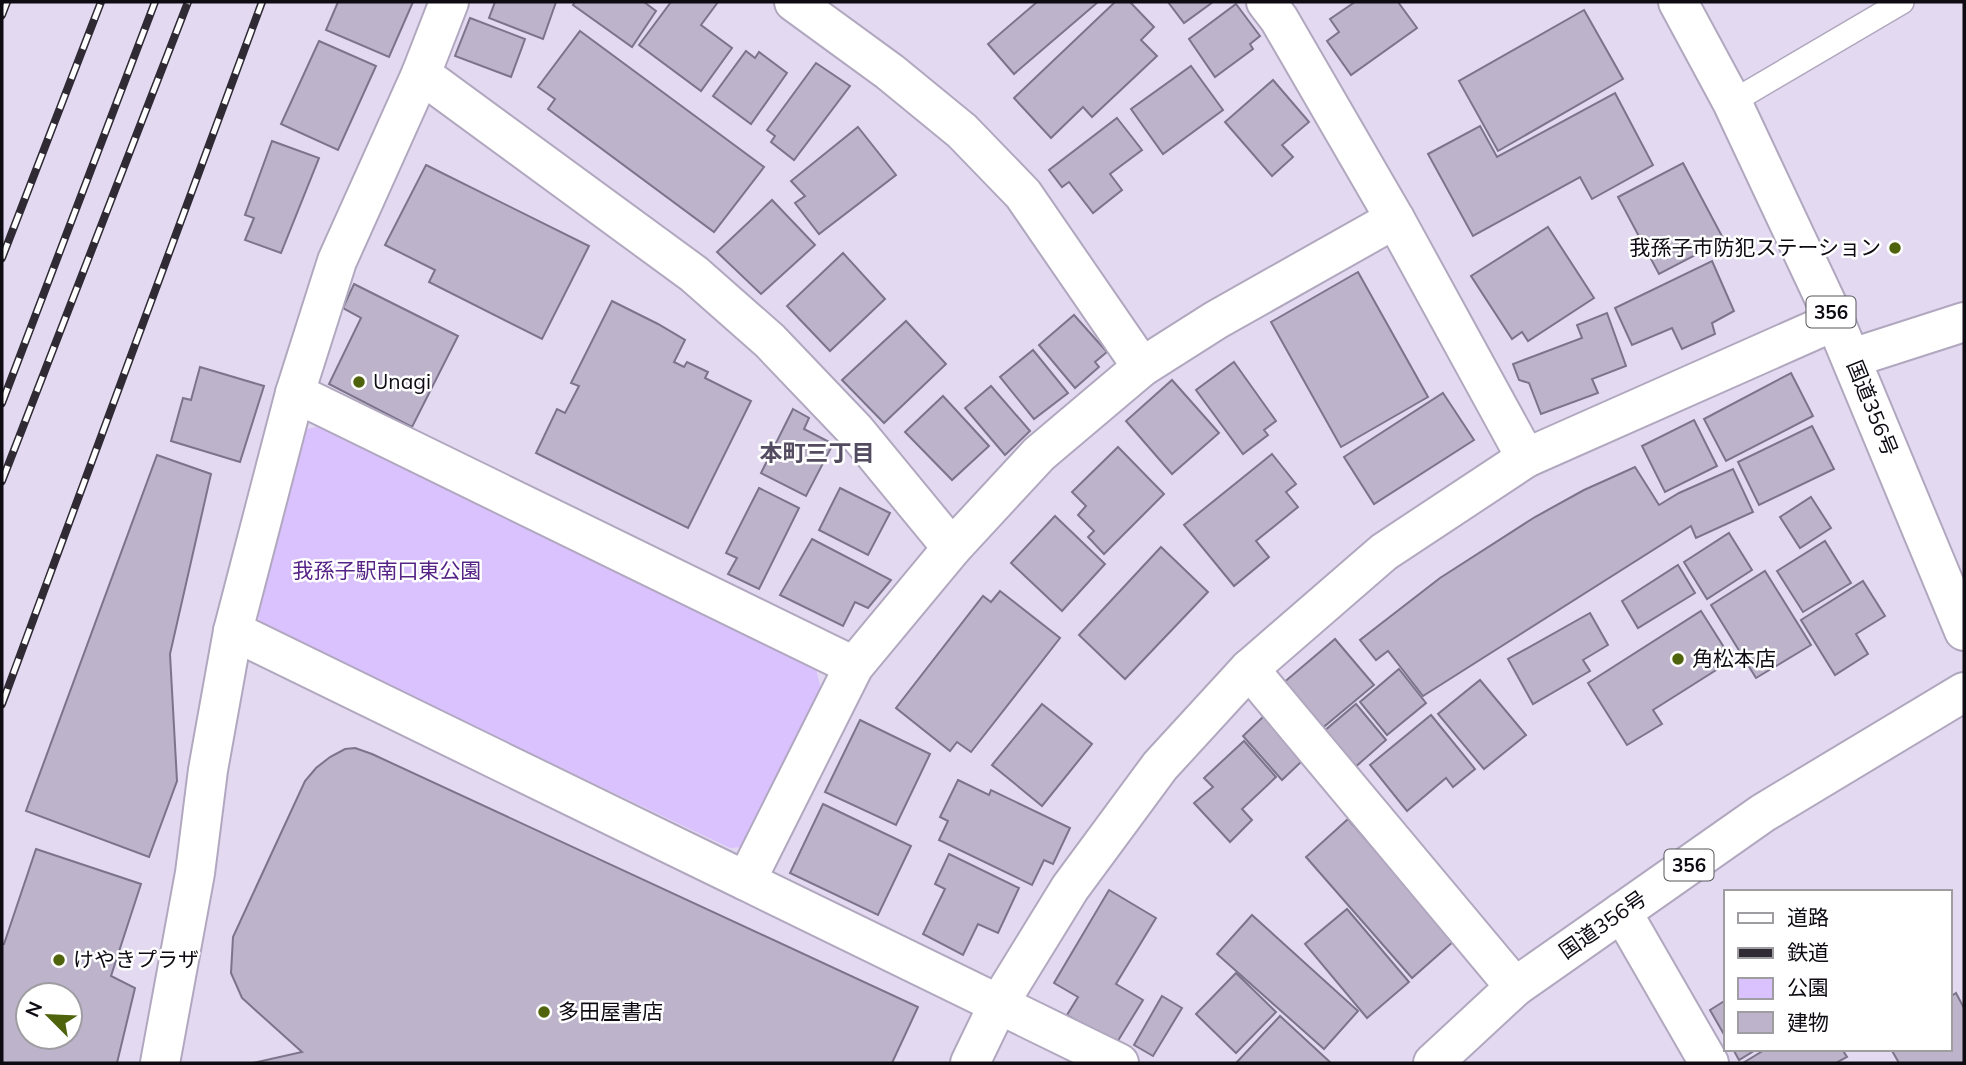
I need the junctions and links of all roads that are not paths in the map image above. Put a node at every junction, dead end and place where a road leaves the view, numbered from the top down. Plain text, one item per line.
1 (449, 2) edge
2 (794, 2) edge
3 (1266, 2) edge
4 (1678, 2) edge
5 (1902, 2) edge
6 (421, 74) junction
7 (1732, 102) junction
8 (1395, 219) junction
9 (1835, 321) junction
10 (1964, 321) edge
11 (1852, 358) junction
12 (1142, 367) junction
13 (295, 393) junction
14 (1526, 458) junction
15 (952, 548) junction
16 (233, 631) junction
17 (1964, 631) edge
18 (854, 666) junction
19 (1249, 669) junction
20 (1964, 692) edge
21 (746, 881) junction
22 (1622, 912) junction
23 (1515, 987) junction
24 (998, 1005) junction
25 (160, 1063) edge
26 (970, 1063) edge
27 (1119, 1063) edge
28 (1433, 1063) edge
29 (1709, 1063) edge

1 - 6 main road
2 - 12 main road
3 - 8 main road
4 - 7 main road, 国道356号 / 356
5 - 7 lane
6 - 13 main road
6 - 15 main road
7 - 9 main road, 国道356号 / 356
8 - 12 main road
8 - 14 main road
9 - 11 main road, 国道356号 / 356
9 - 14 main road
10 - 11 main road
11 - 17 main road, 国道356号 / 356
12 - 15 main road
13 - 16 main road
13 - 18 main road
14 - 19 main road
15 - 18 main road
16 - 21 main road
16 - 25 main road
18 - 21 main road
19 - 23 main road
19 - 24 main road
20 - 22 main road, 国道356号 / 356
21 - 24 main road
22 - 23 main road, 国道356号 / 356
22 - 29 main road
23 - 28 main road, 国道356号 / 356
24 - 26 main road
24 - 27 main road

